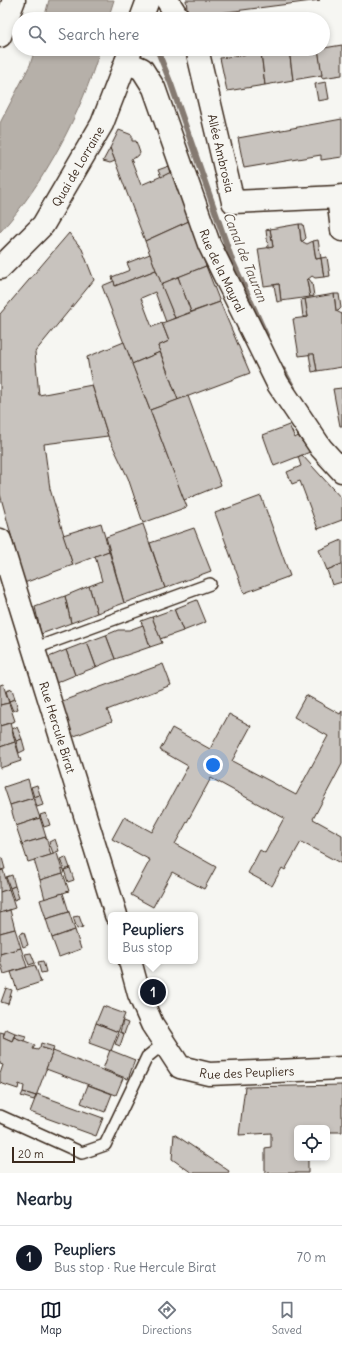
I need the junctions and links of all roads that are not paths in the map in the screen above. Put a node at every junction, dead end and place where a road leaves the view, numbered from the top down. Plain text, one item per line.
1 (14, 0) edge
2 (148, 0) edge
3 (167, 0) edge
4 (144, 12) edge
5 (175, 12) edge
6 (0, 36) edge
7 (128, 56) edge
8 (199, 56) edge
9 (340, 196) edge
10 (342, 230) edge
11 (0, 268) edge
12 (342, 471) edge
13 (0, 540) edge
14 (210, 584) dead end
15 (33, 648) junction
16 (115, 912) edge
17 (131, 964) edge
18 (163, 1044) junction
19 (342, 1068) edge
20 (0, 1116) edge

1 - 6 street
2 - 4 street
3 - 5 street
7 - 11 street, Quai de Lorraine
7 - 12 street, Rue de la Mayral
8 - 9 street, Allée Ambrosia
9 - 10 street, Allée Ambrosia
13 - 15 street, Rue Hercule Birat
14 - 15 lane
15 - 16 street, Rue Hercule Birat
17 - 18 street
18 - 19 street, Rue des Peupliers
18 - 20 lane

